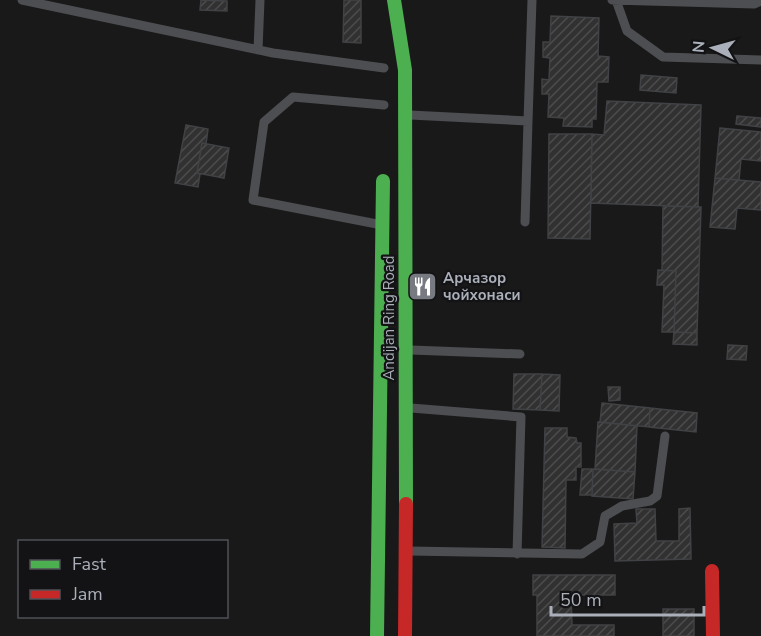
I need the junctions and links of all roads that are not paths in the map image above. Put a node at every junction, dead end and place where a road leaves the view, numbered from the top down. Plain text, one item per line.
1 (22, 0) edge
2 (260, 0) edge
3 (393, 0) edge
4 (532, 0) edge
5 (614, 0) edge
6 (35, 1) edge
7 (761, 1) edge
8 (258, 50) junction
9 (385, 56) junction
10 (761, 60) edge
11 (384, 101) joint
12 (405, 115) junction
13 (528, 122) junction
14 (383, 165) dead end
15 (525, 222) dead end
16 (382, 225) junction
17 (406, 350) junction
18 (520, 354) dead end
19 (406, 407) junction
20 (665, 436) dead end
21 (404, 551) junction
22 (517, 554) junction
23 (712, 571) dead end
24 (377, 636) edge
25 (405, 636) edge
26 (713, 636) edge

1 - 6 lane
2 - 8 lane
3 - 9 main road, Andijan Ring Road
3 - 12 main road, Andijan Ring Road
4 - 13 lane
5 - 7 lane
5 - 10 lane
6 - 8 lane
8 - 9 lane
9 - 11 main road, Andijan Ring Road
11 - 16 lane
12 - 13 lane
12 - 17 main road, Andijan Ring Road
13 - 15 lane
14 - 16 main road, Andijan Ring Road
16 - 24 main road, Andijan Ring Road
17 - 18 lane
17 - 19 main road, Andijan Ring Road
19 - 21 main road, Andijan Ring Road
19 - 22 lane
20 - 22 lane
21 - 22 lane
21 - 25 main road, Andijan Ring Road
23 - 26 main road

